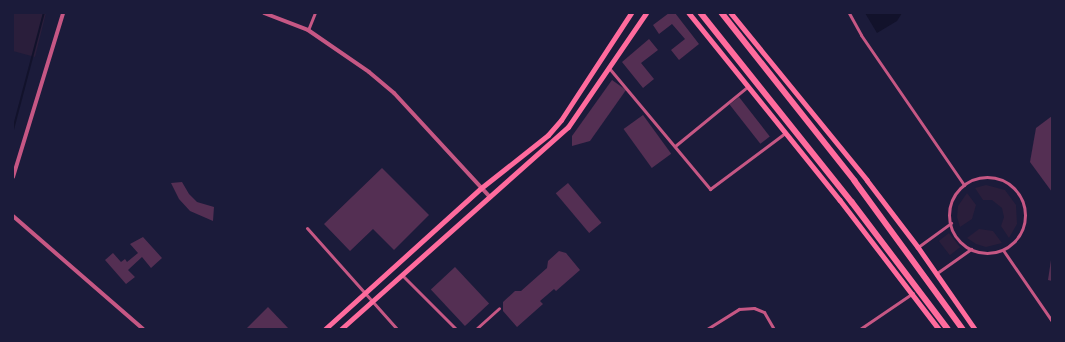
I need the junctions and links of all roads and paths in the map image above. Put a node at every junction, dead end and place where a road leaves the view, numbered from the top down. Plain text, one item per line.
1 (63, 13) edge
2 (264, 13) edge
3 (315, 13) edge
4 (631, 13) edge
5 (646, 13) edge
6 (689, 13) edge
7 (701, 13) edge
8 (722, 13) edge
9 (731, 13) edge
10 (849, 13) edge
11 (308, 30) junction
12 (609, 68) junction
13 (747, 87) junction
14 (785, 133) junction
15 (675, 146) junction
16 (13, 176) edge
17 (964, 186) junction
18 (481, 188) junction
19 (490, 197) junction
20 (13, 216) edge
21 (950, 223) junction
22 (306, 228) dead end
23 (918, 247) junction
24 (971, 249) junction
25 (1003, 250) junction
26 (937, 273) junction
27 (402, 274) junction
28 (365, 293) junction
29 (913, 293) junction
30 (372, 301) junction
31 (499, 308) dead end
32 (1052, 321) edge
33 (143, 329) edge
34 (325, 329) edge
35 (341, 329) edge
36 (396, 329) edge
37 (456, 329) edge
38 (476, 329) edge
39 (708, 329) edge
40 (774, 329) edge
41 (860, 329) edge
42 (939, 329) edge
43 (948, 329) edge
44 (963, 329) edge
45 (976, 329) edge

1 - 16 street
2 - 11 street
3 - 11 street
4 - 18 main road
5 - 12 main road
6 - 13 main road
7 - 43 highway
8 - 44 highway
9 - 23 main road
10 - 17 street
11 - 18 street
12 - 15 street
12 - 19 main road
13 - 14 main road
13 - 15 street
14 - 15 street
14 - 29 main road
17 - 21 street
17 - 25 street
18 - 19 street
18 - 28 main road
19 - 27 main road
20 - 33 street
21 - 23 street
21 - 24 street
22 - 28 street
23 - 26 main road
24 - 25 street
24 - 26 street
25 - 32 street
26 - 45 main road
27 - 30 main road
27 - 37 street
28 - 30 street
28 - 34 main road
29 - 41 street
29 - 42 main road
30 - 35 main road
30 - 36 street
31 - 38 street
39 - 40 street

